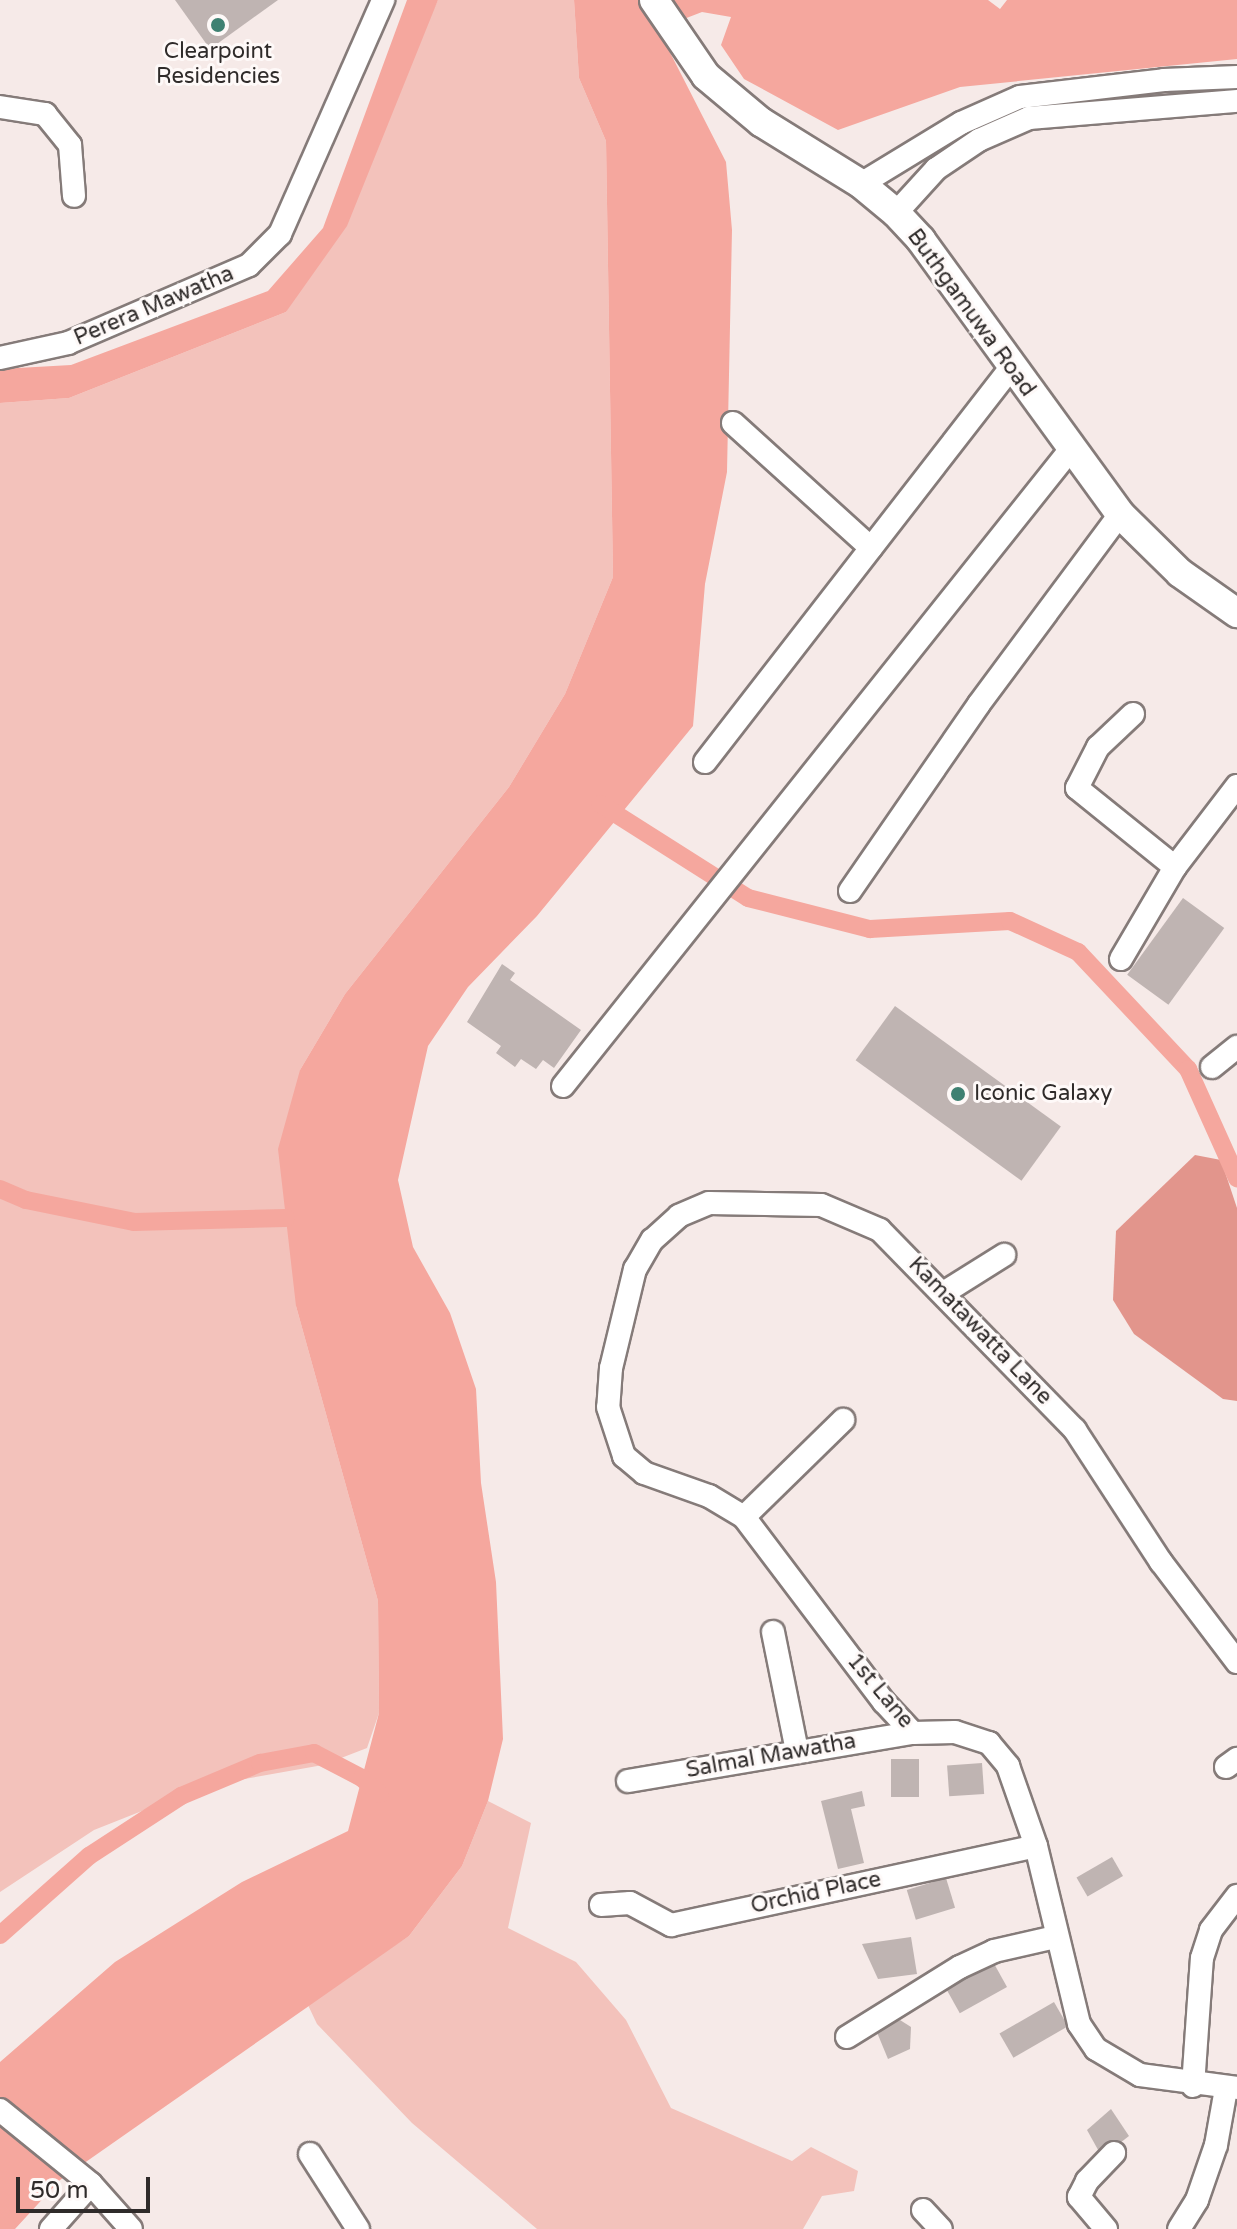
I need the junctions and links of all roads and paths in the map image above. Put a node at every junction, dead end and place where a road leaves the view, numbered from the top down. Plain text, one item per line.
1 (383, 0) edge
2 (654, 0) edge
3 (1237, 77) edge
4 (1237, 101) edge
5 (0, 107) edge
6 (861, 184) junction
7 (74, 196) dead end
8 (896, 213) junction
9 (0, 358) edge
10 (1011, 367) junction
11 (733, 423) dead end
12 (1070, 450) junction
13 (1120, 514) junction
14 (871, 548) junction
15 (1237, 613) edge
16 (1133, 714) dead end
17 (705, 762) dead end
18 (1237, 786) edge
19 (1175, 867) junction
20 (850, 891) dead end
21 (1121, 959) dead end
22 (1237, 1047) edge
23 (1212, 1067) dead end
24 (563, 1086) dead end
25 (1004, 1255) dead end
26 (635, 1269) joint
27 (945, 1292) junction
28 (843, 1420) dead end
29 (744, 1517) junction
30 (773, 1632) dead end
31 (1237, 1662) edge
32 (913, 1733) junction
33 (797, 1751) junction
34 (628, 1781) dead end
35 (1036, 1846) junction
36 (1237, 1896) edge
37 (601, 1905) dead end
38 (1055, 1937) junction
39 (847, 2037) dead end
40 (1193, 2086) junction
41 (1232, 2089) edge
42 (0, 2110) edge
43 (1114, 2153) dead end
44 (310, 2154) dead end
45 (86, 2179) junction
46 (923, 2210) dead end
47 (51, 2229) edge
48 (131, 2229) edge
49 (358, 2229) edge
50 (941, 2229) edge
51 (1106, 2229) edge
52 (1179, 2229) edge

1 - 9 street, Perera Mawatha
2 - 6 main road, Buthgamuwa Road
3 - 6 street
4 - 8 street
5 - 7 street
6 - 8 main road, Buthgamuwa Road
8 - 10 main road, Buthgamuwa Road
10 - 12 main road, Buthgamuwa Road
10 - 14 street
11 - 14 street
12 - 13 main road, Buthgamuwa Road
12 - 24 street
13 - 15 main road, Buthgamuwa Road
13 - 20 street
14 - 17 street
16 - 19 street
18 - 19 street
19 - 21 street
22 - 23 street
25 - 27 street
26 - 27 street, Kamatawatta Lane
26 - 29 street, 1st Lane
27 - 31 street, Kamatawatta Lane
28 - 29 street
29 - 32 street, 1st Lane
30 - 33 street
32 - 33 street, Salmal Mawatha
32 - 35 street, 1st Lane
33 - 34 street, Salmal Mawatha
35 - 37 street, Orchid Place
35 - 38 street, 1st Lane
36 - 40 street
38 - 39 street
38 - 40 street, 1st Lane
40 - 41 street, 1st Lane
41 - 52 street
42 - 45 street
43 - 51 street
44 - 49 street
45 - 47 street
45 - 48 street
46 - 50 street

